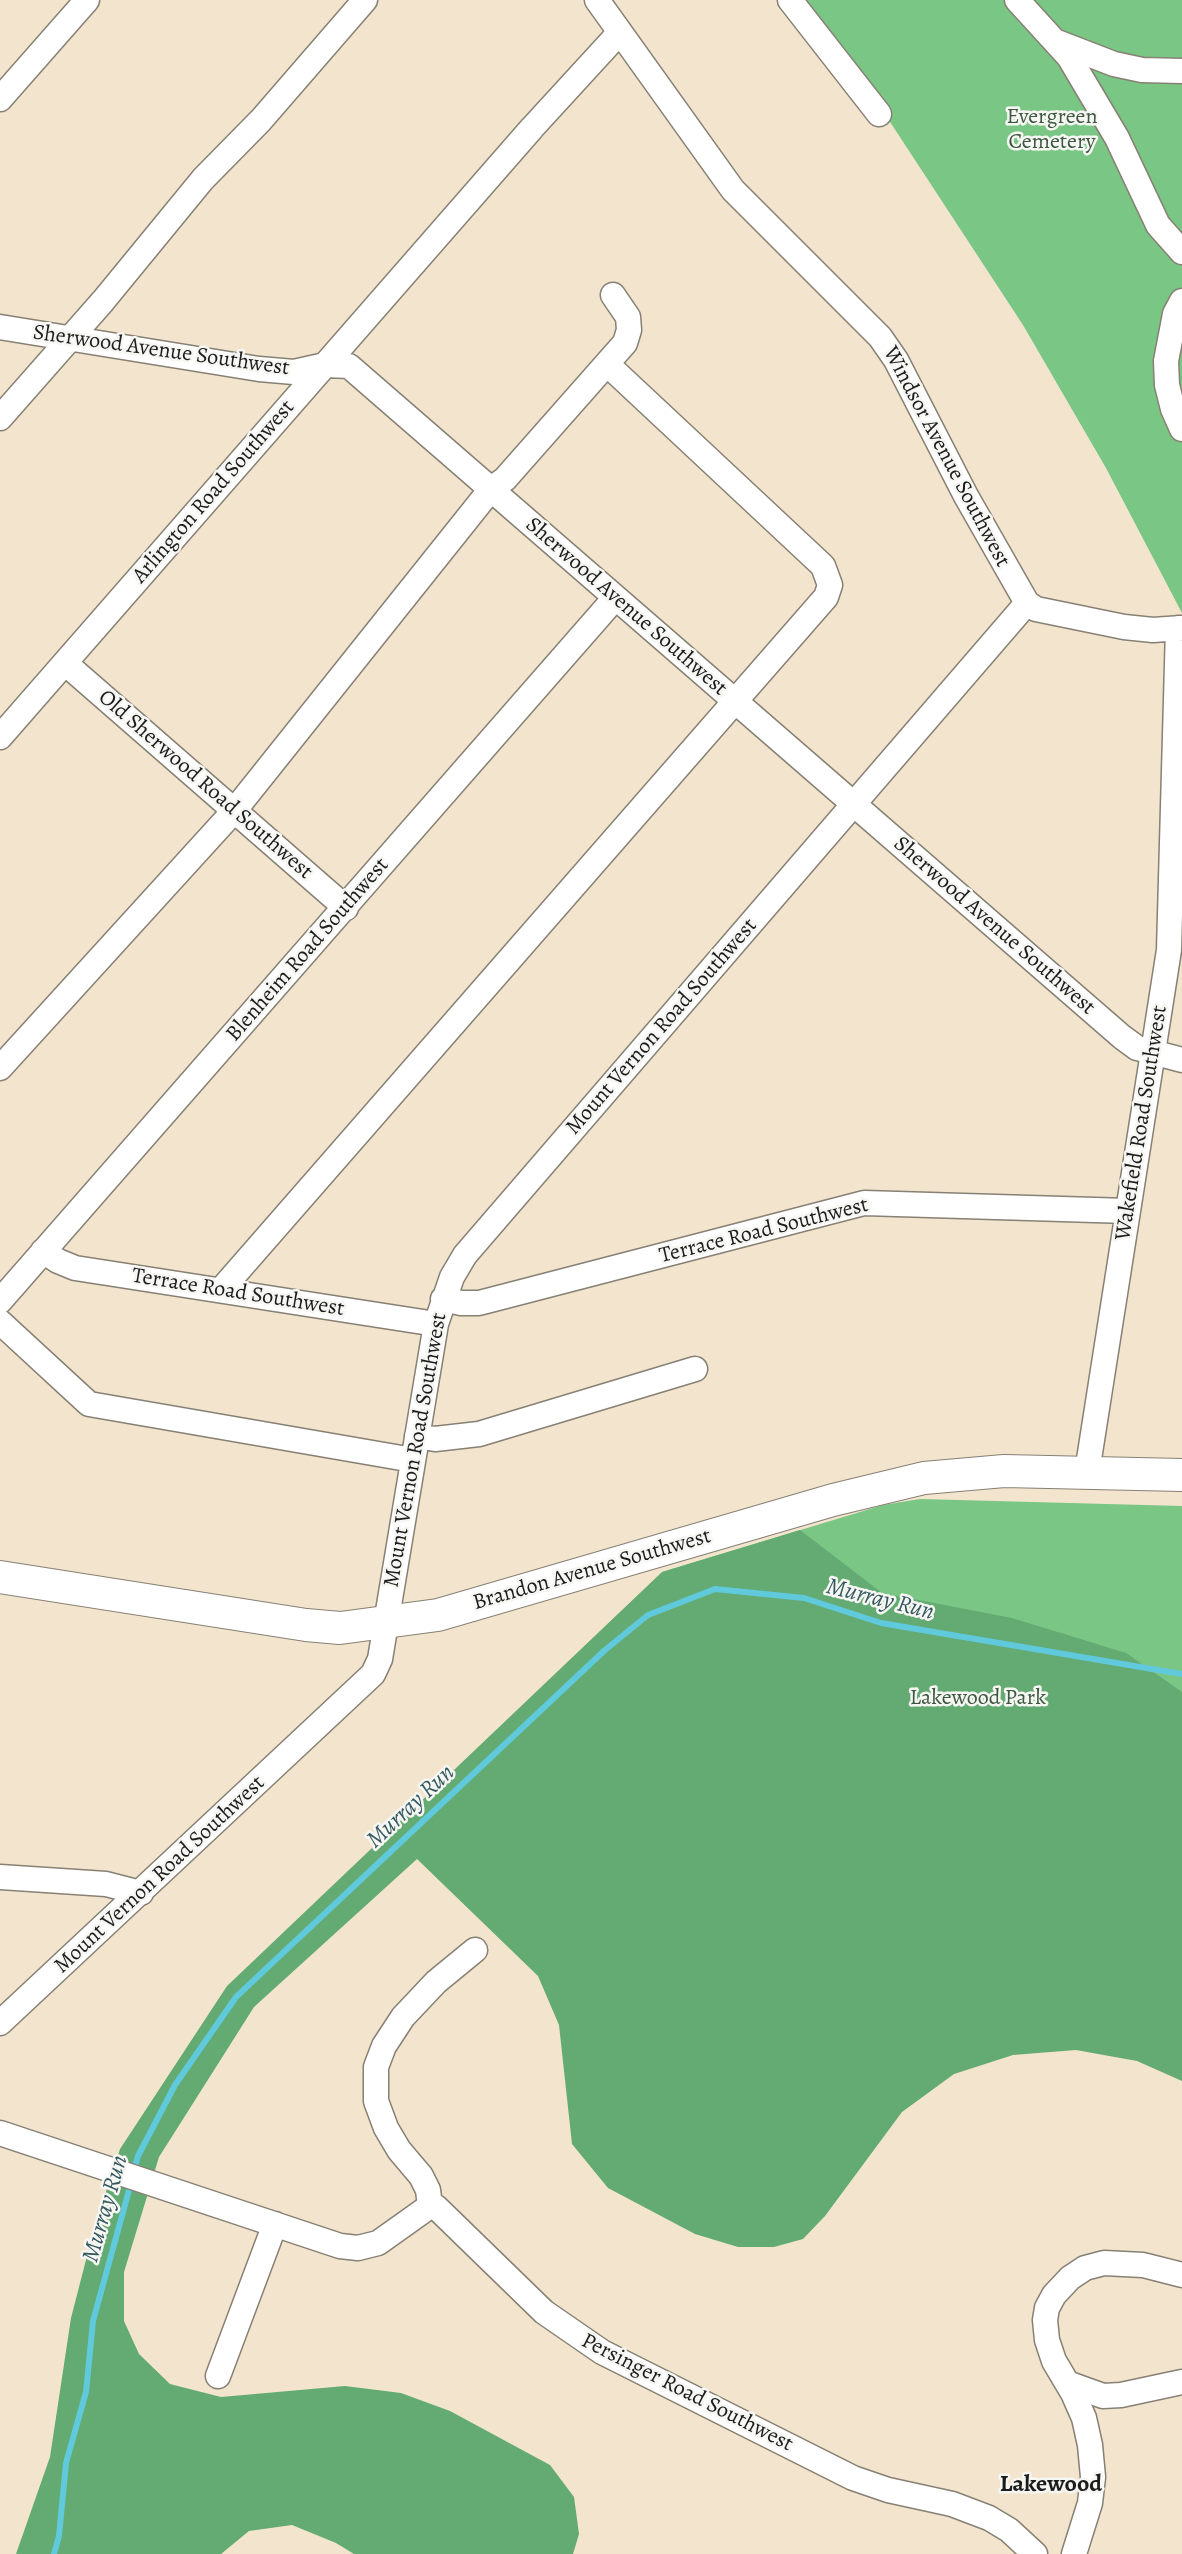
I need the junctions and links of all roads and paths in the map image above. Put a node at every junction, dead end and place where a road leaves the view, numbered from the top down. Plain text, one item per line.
1 (87, 0) edge
2 (365, 0) edge
3 (597, 0) edge
4 (790, 0) edge
5 (1017, 0) edge
6 (620, 32) junction
7 (1057, 42) junction
8 (1182, 70) edge
9 (0, 99) edge
10 (879, 114) dead end
11 (1182, 252) edge
12 (613, 295) dead end
13 (1182, 301) edge
14 (0, 327) edge
15 (70, 339) junction
16 (325, 365) junction
17 (608, 365) junction
18 (0, 418) edge
19 (1182, 429) edge
20 (491, 489) junction
21 (615, 598) junction
22 (1027, 603) junction
23 (1180, 628) edge
24 (64, 663) junction
25 (734, 701) junction
26 (0, 737) edge
27 (855, 806) junction
28 (234, 811) junction
29 (346, 908) junction
30 (1152, 1054) junction
31 (1182, 1060) edge
32 (0, 1068) edge
33 (1128, 1211) junction
34 (44, 1251) junction
35 (222, 1290) junction
36 (443, 1299) junction
37 (0, 1301) edge
38 (0, 1322) edge
39 (436, 1324) junction
40 (695, 1369) dead end
41 (417, 1436) junction
42 (413, 1460) junction
43 (1087, 1472) junction
44 (1182, 1475) edge
45 (0, 1577) edge
46 (386, 1624) junction
47 (0, 1877) edge
48 (141, 1893) junction
49 (475, 1950) dead end
50 (0, 2023) edge
51 (0, 2133) edge
52 (430, 2206) junction
53 (275, 2224) junction
54 (1182, 2275) edge
55 (218, 2376) dead end
56 (1182, 2382) edge
57 (1067, 2383) junction
58 (1035, 2554) edge
59 (1074, 2554) edge

1 - 9 street
2 - 15 street
3 - 6 street, Windsor Avenue Southwest
4 - 10 street
5 - 7 street
6 - 16 street, Arlington Road Southwest
6 - 22 street, Windsor Avenue Southwest
7 - 8 street
7 - 11 street
12 - 17 street
13 - 19 street
14 - 15 street, Sherwood Avenue Southwest
15 - 16 street, Sherwood Avenue Southwest
15 - 18 street
16 - 20 street, Sherwood Avenue Southwest
16 - 24 street, Arlington Road Southwest
17 - 20 street
17 - 25 street
20 - 21 street, Sherwood Avenue Southwest
20 - 28 street
21 - 25 street, Sherwood Avenue Southwest
21 - 29 street, Blenheim Road Southwest
22 - 23 street
22 - 27 street, Mount Vernon Road Southwest
23 - 30 street, Wakefield Road Southwest
24 - 26 street, Arlington Road Southwest
24 - 28 street, Old Sherwood Road Southwest
25 - 27 street, Sherwood Avenue Southwest
25 - 35 street
27 - 30 street, Sherwood Avenue Southwest
27 - 36 street, Mount Vernon Road Southwest
28 - 29 street, Old Sherwood Road Southwest
28 - 32 street
29 - 34 street, Blenheim Road Southwest
30 - 31 street, Sherwood Avenue Southwest
30 - 33 street, Wakefield Road Southwest
33 - 36 street, Terrace Road Southwest
33 - 43 street, Wakefield Road Southwest
34 - 35 street, Terrace Road Southwest
34 - 37 street, Blenheim Road Southwest
35 - 39 street, Terrace Road Southwest
36 - 39 street, Mount Vernon Road Southwest
38 - 42 street
39 - 41 street, Mount Vernon Road Southwest
40 - 41 street
41 - 42 street, Mount Vernon Road Southwest
42 - 46 street, Mount Vernon Road Southwest
43 - 44 main road, Brandon Avenue Southwest
43 - 46 main road, Brandon Avenue Southwest
45 - 46 main road, Brandon Avenue Southwest
46 - 48 street, Mount Vernon Road Southwest
47 - 48 street
48 - 50 street, Mount Vernon Road Southwest
49 - 52 street
51 - 53 street
52 - 53 street
52 - 58 street, Persinger Road Southwest
53 - 55 street
54 - 57 street
56 - 57 street
57 - 59 street

